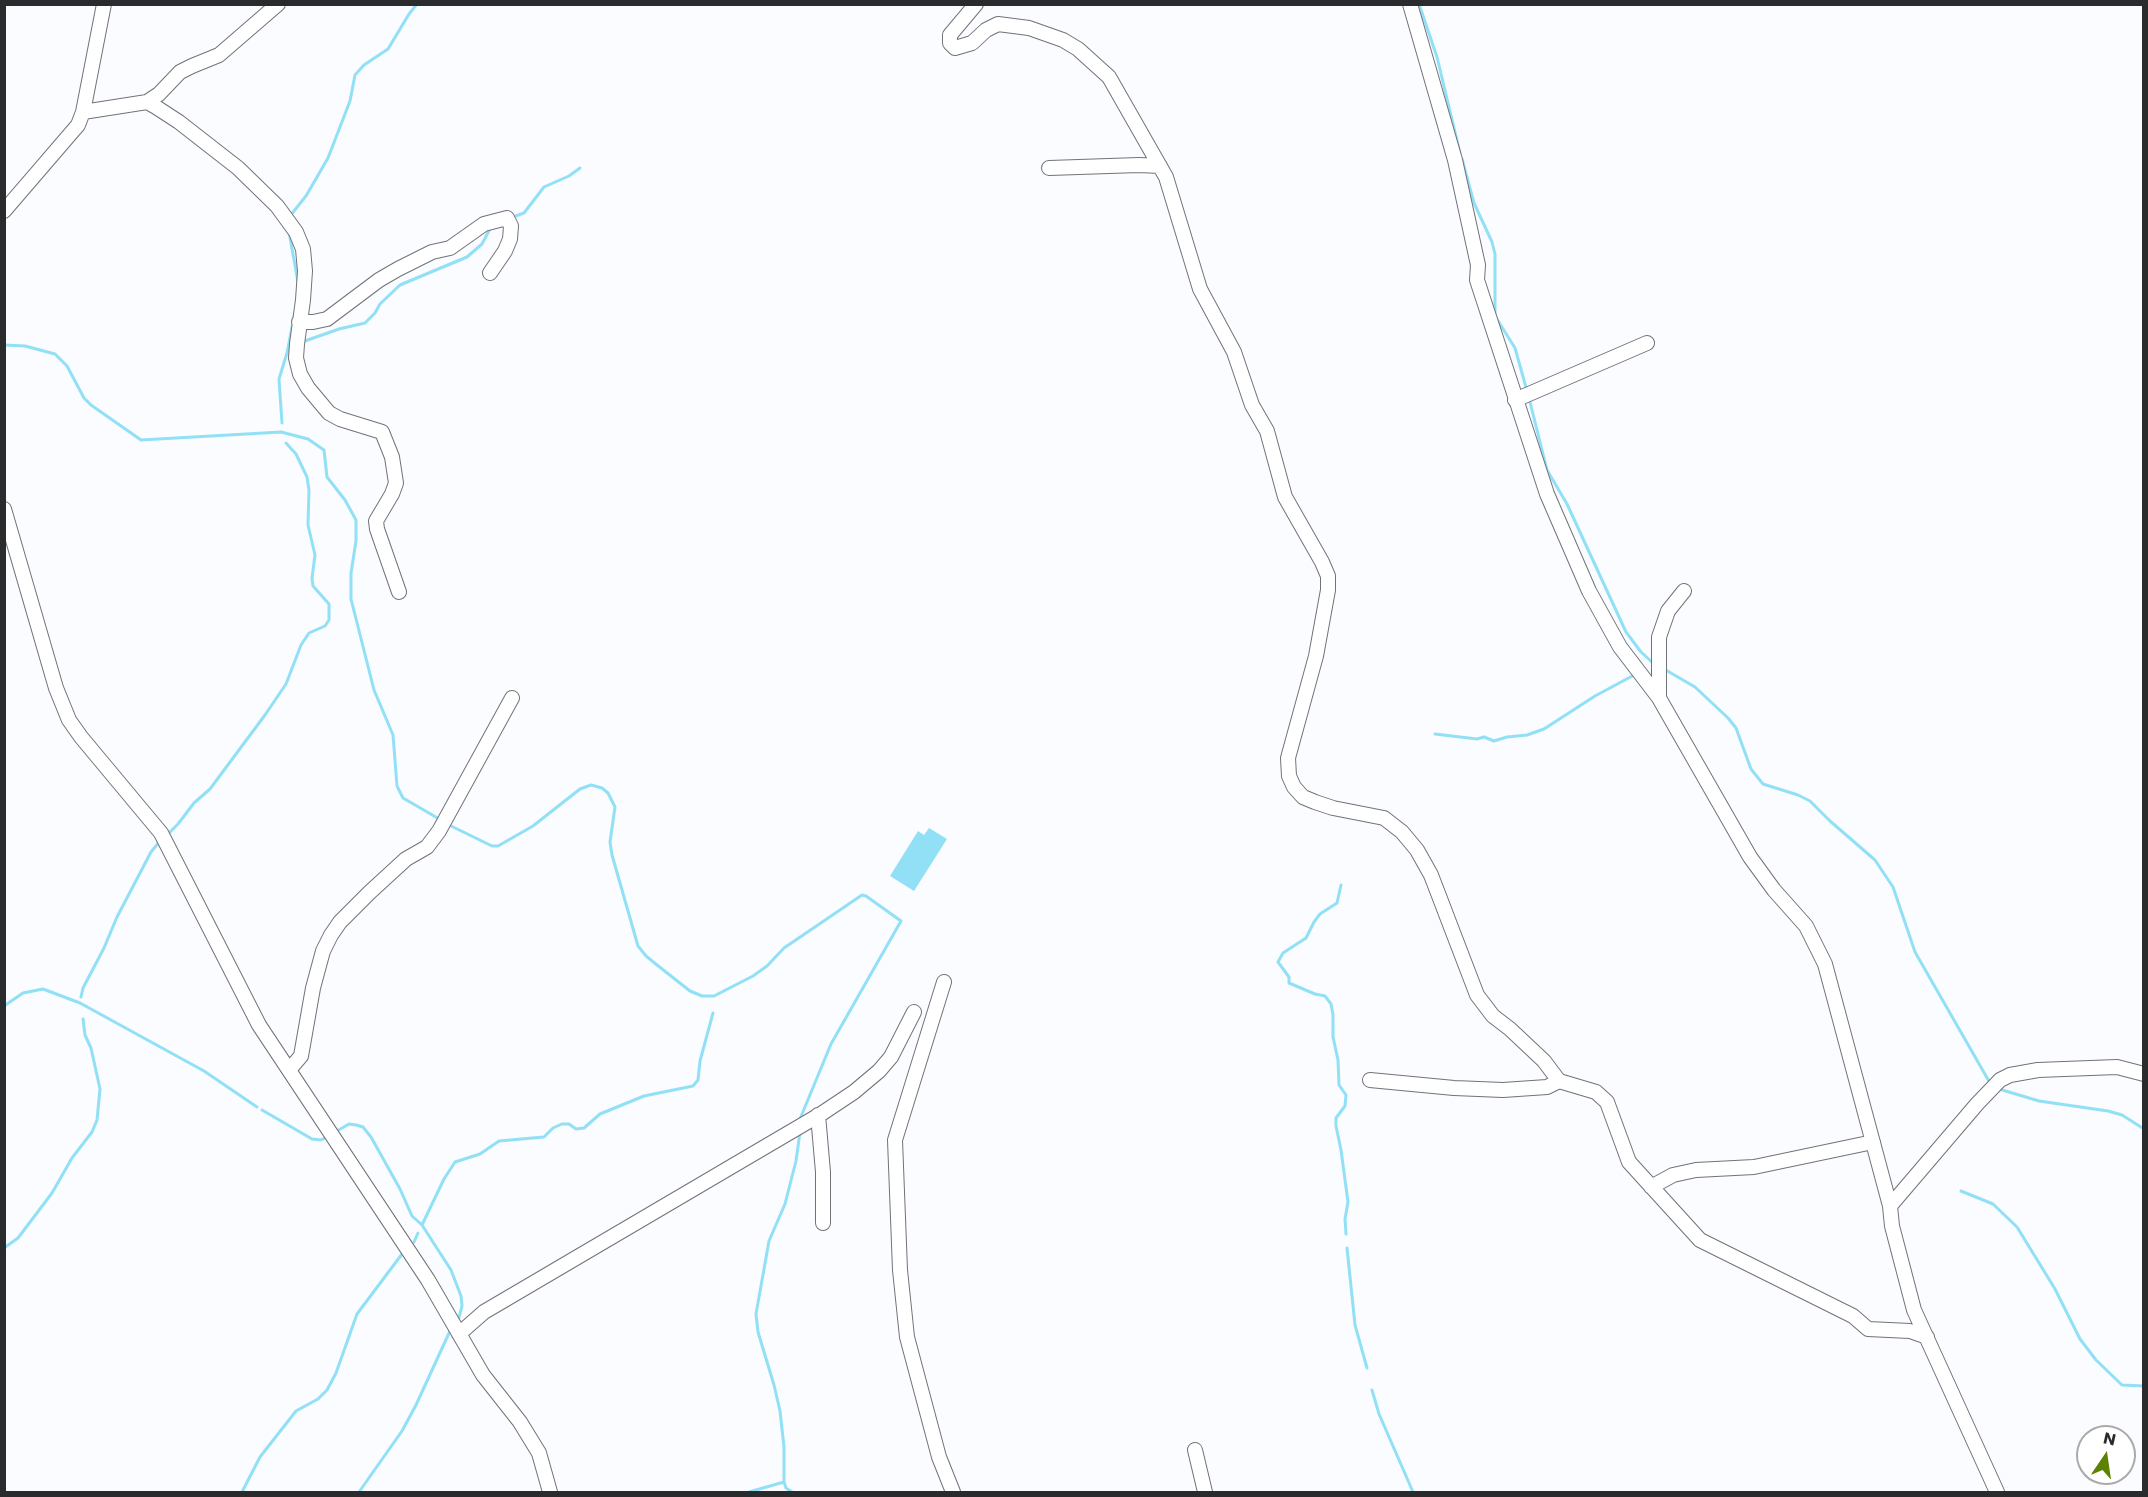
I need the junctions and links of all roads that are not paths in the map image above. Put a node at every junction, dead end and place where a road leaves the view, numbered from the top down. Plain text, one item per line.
1 (104, 4) edge
2 (278, 4) edge
3 (976, 4) edge
4 (1410, 4) edge
5 (147, 102) junction
6 (83, 112) junction
7 (1160, 166) junction
8 (1049, 168) dead end
9 (4, 211) edge
10 (490, 273) dead end
11 (299, 322) junction
12 (1647, 343) dead end
13 (1515, 400) junction
14 (4, 509) edge
15 (1684, 591) dead end
16 (399, 592) dead end
17 (512, 698) dead end
18 (1659, 698) junction
19 (944, 982) dead end
20 (914, 1012) dead end
21 (289, 1070) junction
22 (2144, 1074) edge
23 (1370, 1080) dead end
24 (1559, 1081) junction
25 (818, 1115) junction
26 (1873, 1142) junction
27 (1651, 1187) junction
28 (1890, 1206) junction
29 (823, 1223) dead end
30 (459, 1334) junction
31 (1927, 1337) junction
32 (1195, 1450) dead end
33 (550, 1492) edge
34 (953, 1492) edge
35 (1205, 1492) edge
36 (1997, 1492) edge

1 - 6 street
2 - 5 street
3 - 7 street
4 - 13 street
5 - 6 street
5 - 11 street
6 - 9 street
7 - 8 street
7 - 24 street
10 - 11 street
11 - 16 street
12 - 13 street
13 - 18 street
14 - 21 street
15 - 18 street
17 - 21 street
18 - 26 street
19 - 34 street
20 - 25 street
21 - 30 street
22 - 28 street
23 - 24 street
24 - 27 street
25 - 29 street
25 - 30 street
26 - 27 street
26 - 28 street
27 - 31 street
28 - 31 street
30 - 33 street
31 - 36 street
32 - 35 street

